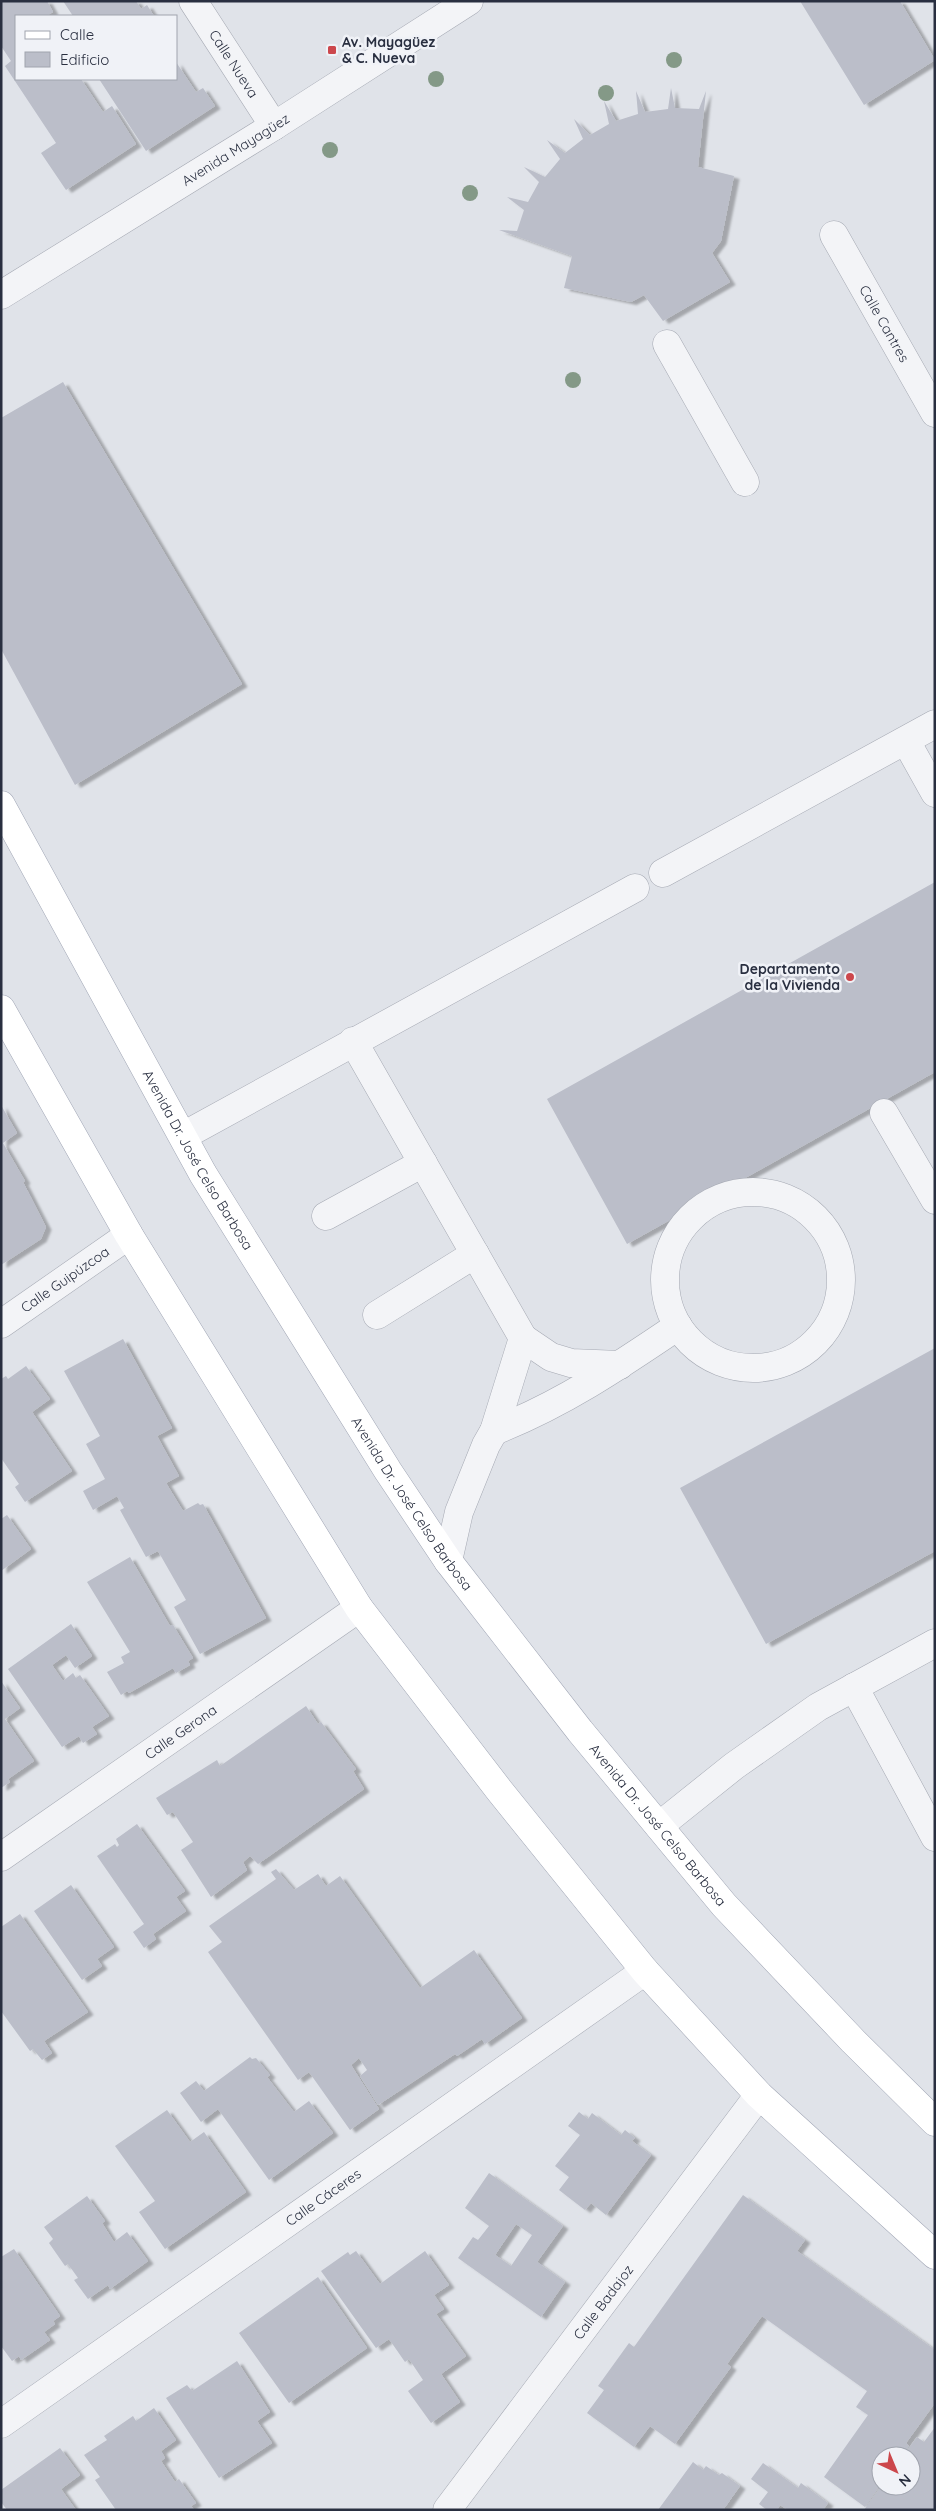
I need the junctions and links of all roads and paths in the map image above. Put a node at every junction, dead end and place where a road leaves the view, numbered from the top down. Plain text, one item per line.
1 (193, 1) edge
2 (469, 1) edge
3 (274, 126) junction
4 (834, 235) dead end
5 (1, 295) edge
6 (667, 344) dead end
7 (935, 414) edge
8 (745, 482) dead end
9 (935, 724) edge
10 (906, 741) junction
11 (935, 793) edge
12 (1, 805) edge
13 (663, 873) dead end
14 (635, 888) dead end
15 (1, 1010) edge
16 (353, 1041) junction
17 (884, 1113) dead end
18 (183, 1136) junction
19 (423, 1163) junction
20 (935, 1200) edge
21 (326, 1216) dead end
22 (129, 1235) junction
23 (475, 1254) junction
24 (377, 1315) dead end
25 (1, 1324) edge
26 (678, 1326) junction
27 (523, 1338) junction
28 (620, 1365) junction
29 (494, 1431) junction
30 (448, 1561) junction
31 (359, 1608) junction
32 (935, 1643) edge
33 (854, 1687) junction
34 (659, 1826) junction
35 (935, 1837) edge
36 (1, 1857) edge
37 (645, 1971) junction
38 (759, 2095) junction
39 (935, 2122) edge
40 (935, 2255) edge
41 (1, 2424) edge
42 (457, 2506) edge

1 - 3 street, Calle Nueva
2 - 3 street, Avenida Mayagüez
3 - 5 street, Avenida Mayagüez
4 - 7 street, Calle Cantres
6 - 8 street
9 - 10 street
10 - 11 street
10 - 13 street
12 - 18 main road, Avenida Dr. José Celso Barbosa
14 - 16 street
15 - 22 main road
16 - 18 street
16 - 19 street
17 - 20 street
18 - 30 main road, Avenida Dr. José Celso Barbosa
19 - 21 street
19 - 23 street
22 - 25 street, Calle Guipúzcoa
22 - 31 main road
23 - 24 street
23 - 27 street
26 - 26 street
26 - 28 street
27 - 28 street
27 - 29 street
28 - 29 street
29 - 30 street
30 - 34 main road, Avenida Dr. José Celso Barbosa
31 - 36 street, Calle Gerona
31 - 37 main road
32 - 33 street
33 - 34 street
33 - 35 street
34 - 39 main road, Avenida Dr. José Celso Barbosa
37 - 38 main road
37 - 41 street, Calle Cáceres
38 - 40 main road
38 - 42 street, Calle Badajoz

